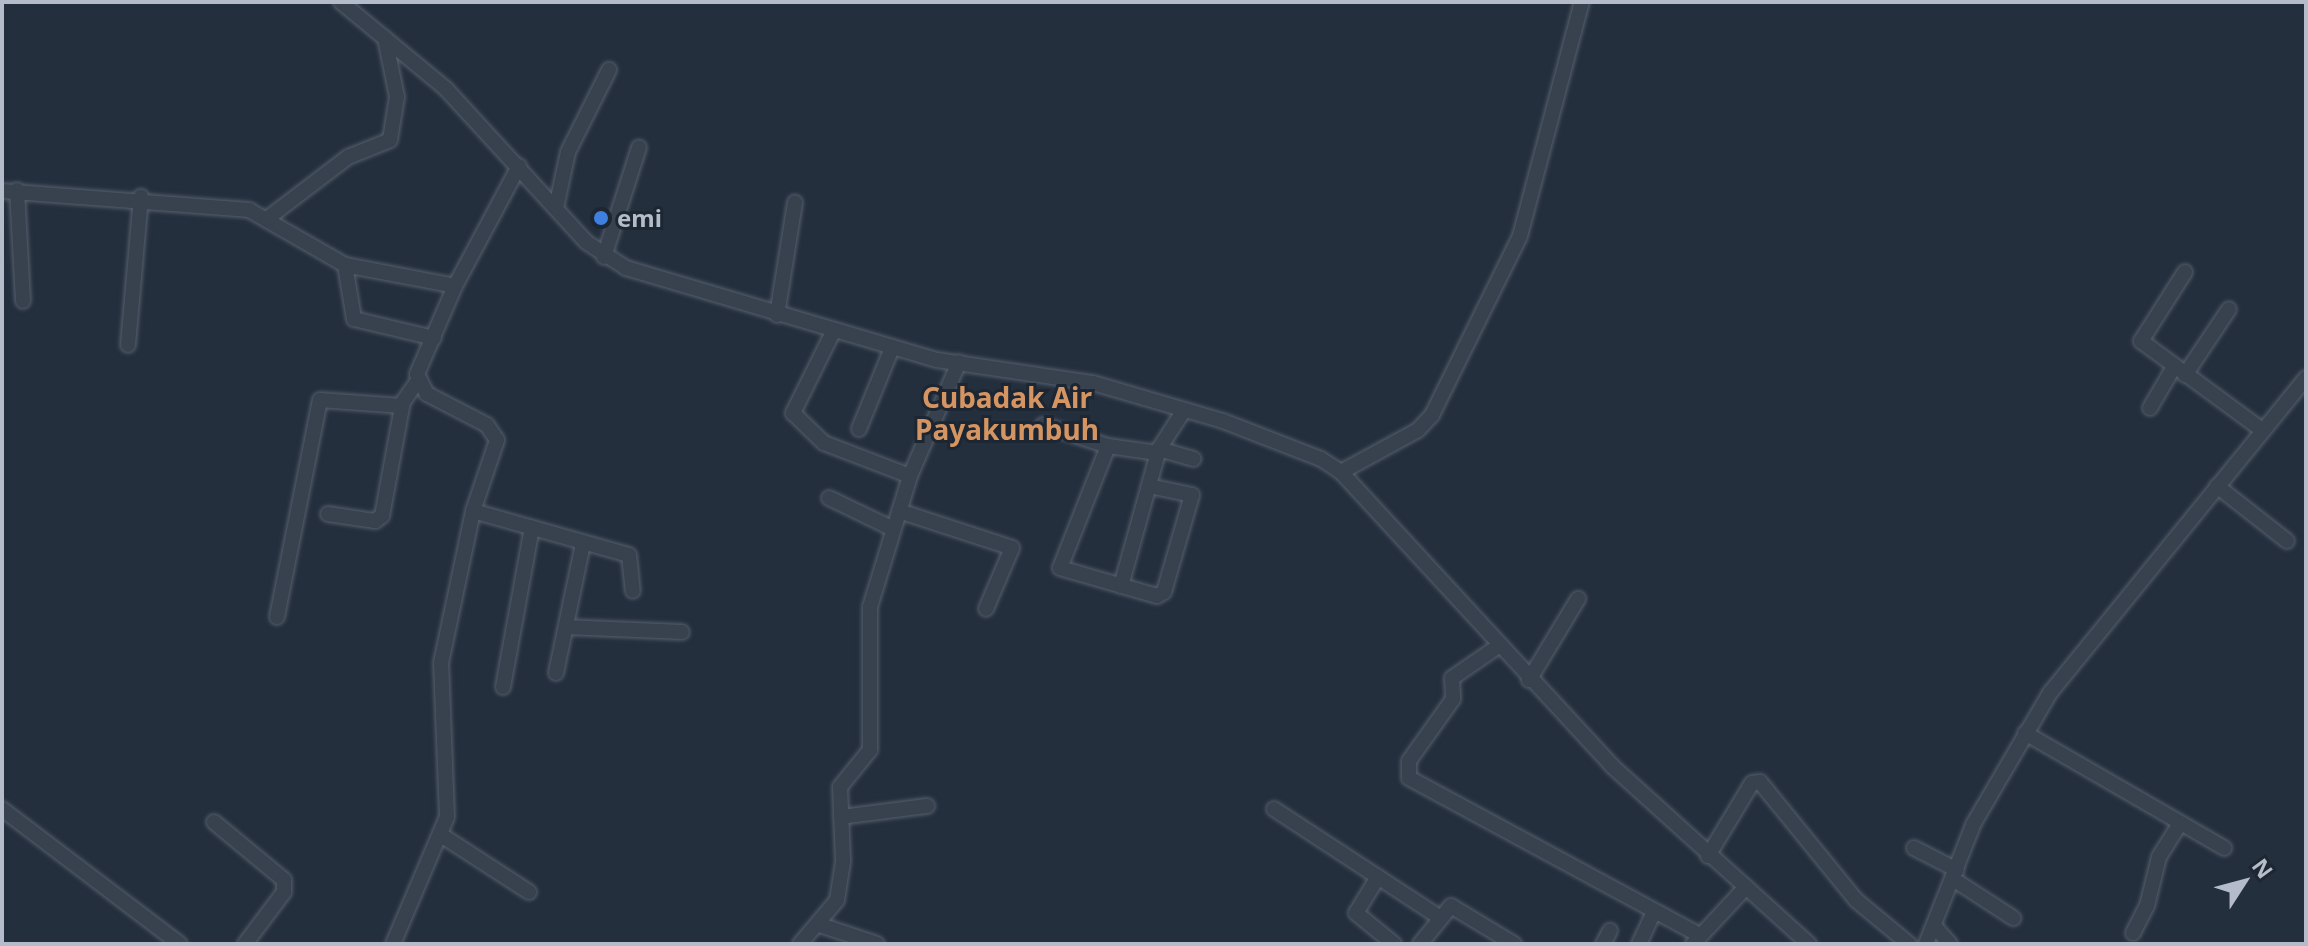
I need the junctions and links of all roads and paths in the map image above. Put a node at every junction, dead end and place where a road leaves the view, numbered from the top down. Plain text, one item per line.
1 (341, 2) edge
2 (1582, 2) edge
3 (385, 38) junction
4 (609, 70) dead end
5 (639, 147) dead end
6 (519, 166) junction
7 (10, 190) edge
8 (141, 197) junction
9 (795, 202) dead end
10 (556, 208) junction
11 (268, 218) junction
12 (604, 257) junction
13 (345, 265) junction
14 (2185, 272) dead end
15 (455, 286) junction
16 (23, 301) dead end
17 (2229, 309) dead end
18 (777, 315) junction
19 (834, 330) junction
20 (434, 338) junction
21 (128, 345) dead end
22 (892, 348) junction
23 (959, 362) junction
24 (2179, 371) junction
25 (2306, 378) edge
26 (417, 382) junction
27 (402, 406) junction
28 (2150, 408) dead end
29 (1184, 410) junction
30 (1043, 425) dead end
31 (859, 429) dead end
32 (2262, 430) junction
33 (1108, 446) junction
34 (1159, 451) junction
35 (1194, 459) dead end
36 (1341, 472) junction
37 (910, 476) junction
38 (1149, 486) junction
39 (2217, 486) junction
40 (829, 498) dead end
41 (473, 511) junction
42 (899, 511) junction
43 (328, 514) dead end
44 (532, 528) junction
45 (893, 529) junction
46 (2287, 541) dead end
47 (583, 544) junction
48 (1121, 586) junction
49 (633, 591) dead end
50 (1578, 599) dead end
51 (986, 609) dead end
52 (277, 617) dead end
53 (566, 627) junction
54 (682, 632) dead end
55 (1497, 647) junction
56 (556, 673) dead end
57 (1529, 680) junction
58 (503, 687) dead end
59 (2025, 733) junction
60 (927, 806) dead end
61 (2, 809) edge
62 (1274, 809) dead end
63 (841, 817) junction
64 (214, 822) dead end
65 (2180, 823) junction
66 (441, 835) junction
67 (1914, 848) dead end
68 (2224, 848) dead end
69 (1708, 856) junction
70 (1955, 875) junction
71 (1378, 877) junction
72 (1746, 887) junction
73 (529, 892) dead end
74 (1654, 912) junction
75 (1439, 917) junction
76 (2013, 918) dead end
77 (820, 925) junction
78 (1934, 926) junction
79 (2133, 933) dead end
80 (1695, 939) edge
81 (1505, 942) edge
82 (180, 944) edge
83 (245, 944) edge
84 (393, 944) edge
85 (800, 944) edge
86 (877, 944) edge
87 (1394, 944) edge
88 (1420, 944) edge
89 (1639, 944) edge
90 (1809, 944) edge
91 (1909, 944) edge
92 (1926, 944) edge
93 (1950, 944) edge

1 - 3 street
2 - 36 street
3 - 6 street
3 - 11 street
4 - 10 street
5 - 12 street
6 - 10 street
6 - 15 street
7 - 8 street
7 - 16 street
8 - 11 street
8 - 21 street
9 - 18 street
10 - 12 street
11 - 13 street
12 - 18 street
13 - 15 street
13 - 20 street
14 - 24 street
15 - 20 street
17 - 24 street
18 - 19 street
19 - 22 street
19 - 37 street
20 - 26 street
22 - 23 street
22 - 31 street
23 - 29 street
23 - 37 street
24 - 28 street
24 - 32 street
25 - 32 street
26 - 27 street
26 - 41 street
27 - 43 street
27 - 52 street
29 - 34 street
29 - 36 street
30 - 33 street
32 - 39 street
33 - 34 street
33 - 48 street
34 - 35 street
34 - 38 street
36 - 55 street
37 - 42 street
38 - 48 street
38 - 48 street
39 - 46 street
39 - 59 street
40 - 45 street
41 - 44 street
41 - 66 street
42 - 45 street
42 - 51 street
44 - 47 street
44 - 58 street
45 - 63 street
47 - 49 street
47 - 53 street
50 - 57 street
53 - 54 street
53 - 56 street
55 - 57 street
55 - 74 street
57 - 69 street
59 - 65 street
59 - 70 street
60 - 63 street
61 - 82 street
62 - 71 street
63 - 77 street
64 - 83 street
65 - 68 street
65 - 79 street
66 - 73 street
66 - 84 street
67 - 70 street
69 - 72 street
69 - 91 street
70 - 76 street
70 - 78 street
71 - 75 street
71 - 87 street
72 - 80 street
72 - 90 street
74 - 80 street
74 - 89 street
75 - 81 street
75 - 88 street
77 - 85 street
77 - 86 street
78 - 92 street
78 - 93 street

